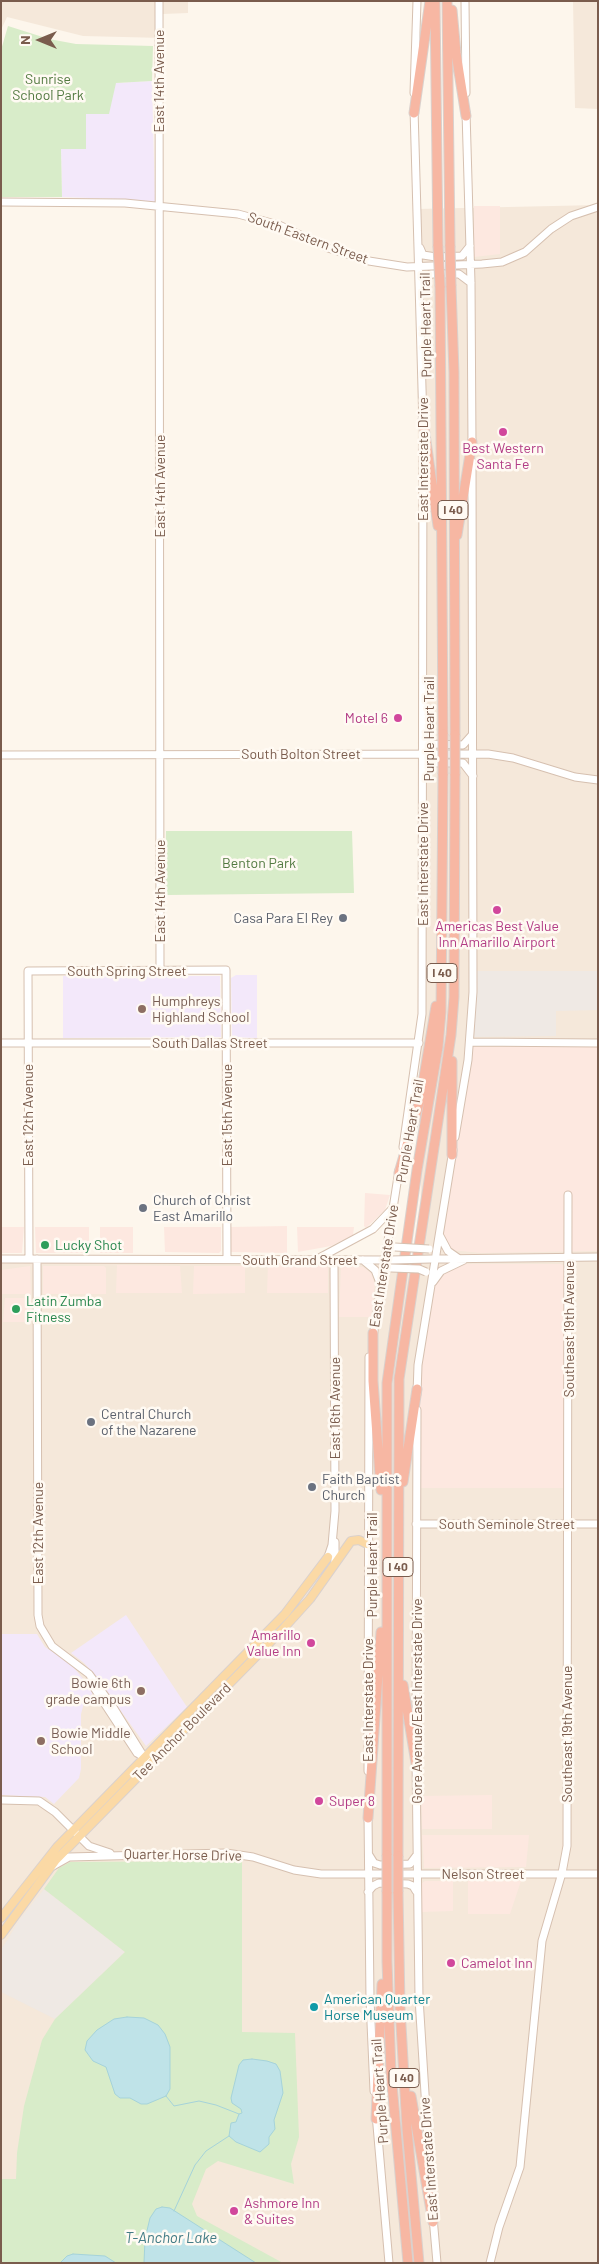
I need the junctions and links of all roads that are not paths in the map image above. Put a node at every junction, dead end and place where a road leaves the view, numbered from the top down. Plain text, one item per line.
1 (159, 1) edge
2 (417, 1) edge
3 (430, 1) edge
4 (435, 1) edge
5 (447, 1) edge
6 (451, 1) edge
7 (465, 1) edge
8 (414, 113) junction
9 (466, 116) junction
10 (1, 202) edge
11 (598, 207) edge
12 (160, 208) junction
13 (419, 243) junction
14 (470, 246) junction
15 (470, 265) junction
16 (420, 266) junction
17 (471, 284) junction
18 (420, 285) junction
19 (423, 420) junction
20 (472, 442) junction
21 (443, 551) junction
22 (453, 557) junction
23 (423, 733) junction
24 (473, 733) junction
25 (423, 753) junction
26 (160, 754) junction
27 (473, 754) junction
28 (1, 755) edge
29 (423, 775) junction
30 (473, 777) junction
31 (598, 780) edge
32 (442, 958) junction
33 (226, 970) joint
34 (28, 971) joint
35 (160, 971) junction
36 (452, 1021) junction
37 (470, 1042) junction
38 (1, 1043) edge
39 (29, 1043) junction
40 (226, 1043) junction
41 (419, 1043) junction
42 (598, 1043) edge
43 (452, 1155) junction
44 (399, 1173) junction
45 (568, 1195) dead end
46 (394, 1207) junction
47 (440, 1232) junction
48 (389, 1236) junction
49 (438, 1244) junction
50 (569, 1257) junction
51 (598, 1257) edge
52 (29, 1259) junction
53 (38, 1259) junction
54 (433, 1259) junction
55 (462, 1259) junction
56 (3, 1260) edge
57 (227, 1260) junction
58 (316, 1260) junction
59 (334, 1260) junction
60 (363, 1260) junction
61 (388, 1260) junction
62 (383, 1274) junction
63 (431, 1282) junction
64 (381, 1287) junction
65 (374, 1333) junction
66 (417, 1389) junction
67 (335, 1511) junction
68 (398, 1519) junction
69 (416, 1524) junction
70 (567, 1524) junction
71 (598, 1524) edge
72 (386, 1533) junction
73 (367, 1544) junction
74 (328, 1557) joint
75 (335, 1562) junction
76 (386, 1602) junction
77 (398, 1651) junction
78 (144, 1757) junction
79 (416, 1763) junction
80 (151, 1764) junction
81 (1, 1800) edge
82 (368, 1818) junction
83 (73, 1829) junction
84 (80, 1836) junction
85 (368, 1852) junction
86 (115, 1854) junction
87 (417, 1854) junction
88 (49, 1869) junction
89 (368, 1874) junction
90 (417, 1874) junction
91 (562, 1874) junction
92 (598, 1874) edge
93 (368, 1892) junction
94 (417, 1894) junction
95 (1, 1918) edge
96 (1, 1935) edge
97 (387, 1961) junction
98 (400, 2008) junction
99 (376, 2120) junction
100 (433, 2222) junction
101 (389, 2263) edge
102 (408, 2263) edge
103 (419, 2263) edge
104 (437, 2263) edge
105 (490, 2263) edge

1 - 12 main road, East 14th Avenue
2 - 8 main road, East Interstate Drive
3 - 8 highway
4 - 21 highway, Purple Heart Trail / I 40, bridge
5 - 22 highway, Purple Heart Trail / I 40, bridge
6 - 9 highway
7 - 9 main road
8 - 13 main road, East Interstate Drive
9 - 14 main road
10 - 12 main road, South Eastern Street
11 - 15 main road, South Eastern Street
12 - 16 main road, South Eastern Street
12 - 26 main road, East 14th Avenue
13 - 14 main road
13 - 16 main road, East Interstate Drive
14 - 15 main road
15 - 16 main road, South Eastern Street
15 - 17 main road
16 - 18 main road, East Interstate Drive
17 - 18 main road
17 - 20 main road
18 - 19 main road, East Interstate Drive
19 - 21 highway
19 - 23 main road, East Interstate Drive
20 - 22 highway
20 - 24 main road
21 - 32 highway, Purple Heart Trail / I 40, bridge
22 - 36 highway, Purple Heart Trail / I 40, bridge
23 - 24 main road
23 - 25 main road, East Interstate Drive
24 - 27 main road
25 - 26 main road, South Bolton Street
25 - 27 main road, South Bolton Street
25 - 29 main road, East Interstate Drive
26 - 28 main road, South Bolton Street
26 - 35 main road, East 14th Avenue
27 - 30 main road
27 - 31 main road, South Bolton Street
29 - 30 main road
29 - 41 main road, East Interstate Drive
30 - 37 main road
32 - 44 highway
32 - 72 highway, Purple Heart Trail / I 40
33 - 35 main road, South Spring Street
33 - 40 main road, East 15th Avenue
34 - 35 main road, South Spring Street
34 - 39 main road, East 12th Avenue
36 - 43 highway
36 - 68 highway, Purple Heart Trail / I 40
37 - 42 main road
37 - 43 main road
38 - 39 main road, South Dallas Street
39 - 40 main road, South Dallas Street
39 - 52 main road, East 12th Avenue
40 - 41 main road, South Dallas Street
40 - 57 main road, East 15th Avenue
41 - 44 main road, East Interstate Drive
43 - 47 main road
44 - 46 main road, East Interstate Drive
45 - 50 main road, Southeast 19th Avenue
46 - 48 main road, East Interstate Drive
46 - 58 main road
47 - 49 main road
47 - 55 main road
48 - 49 main road, bridge
48 - 61 main road, East Interstate Drive
49 - 54 main road
50 - 51 main road, South Grand Street
50 - 55 main road, South Grand Street
50 - 70 main road, Southeast 19th Avenue
52 - 53 main road, South Grand Street
52 - 56 main road, South Grand Street
53 - 57 main road, South Grand Street
53 - 78 main road, East 12th Avenue
54 - 55 main road, South Grand Street
54 - 61 main road, South Grand Street, bridge
54 - 63 main road, Gore Avenue/East Interstate Drive
55 - 63 main road
57 - 58 main road, South Grand Street
58 - 59 main road, South Grand Street
59 - 60 main road, South Grand Street
59 - 67 main road, East 16th Avenue
60 - 61 main road, South Grand Street
60 - 64 main road
61 - 62 main road, East Interstate Drive
62 - 63 main road, bridge
62 - 64 main road, East Interstate Drive
63 - 66 main road, Gore Avenue/East Interstate Drive
64 - 65 main road, East Interstate Drive
65 - 72 highway
65 - 73 main road, East Interstate Drive
66 - 68 highway
66 - 69 main road, Gore Avenue/East Interstate Drive
67 - 74 main road, East 16th Avenue
67 - 75 main road
68 - 77 highway, Purple Heart Trail / I 40
69 - 70 main road, South Seminole Street
69 - 79 main road, Gore Avenue/East Interstate Drive
70 - 71 main road, South Seminole Street
70 - 91 main road, Southeast 19th Avenue
72 - 76 highway, Purple Heart Trail / I 40
73 - 75 main road, Tee Anchor Boulevard
73 - 82 main road, East Interstate Drive
74 - 78 main road, Tee Anchor Boulevard
75 - 80 main road, Tee Anchor Boulevard
76 - 82 highway
76 - 97 highway, Purple Heart Trail / I 40, bridge
77 - 79 highway
77 - 98 highway, Purple Heart Trail / I 40, bridge
78 - 80 main road
78 - 83 main road, Tee Anchor Boulevard
79 - 87 main road, Gore Avenue/East Interstate Drive
80 - 84 main road, Tee Anchor Boulevard
81 - 83 main road
82 - 85 main road, East Interstate Drive
83 - 84 main road
83 - 95 main road, Tee Anchor Boulevard
84 - 86 main road
84 - 88 main road, Tee Anchor Boulevard
85 - 87 main road
85 - 89 main road, East Interstate Drive
86 - 88 main road, Quarter Horse Drive
86 - 89 main road, Quarter Horse Drive
87 - 90 main road, Gore Avenue/East Interstate Drive
88 - 96 main road, Tee Anchor Boulevard
89 - 90 main road, Nelson Street
89 - 93 main road, East Interstate Drive
90 - 91 main road, Nelson Street
90 - 94 main road, East Interstate Drive
91 - 92 main road, Nelson Street
91 - 105 main road, Southeast 19th Avenue
93 - 94 main road
93 - 99 main road, East Interstate Drive
94 - 100 main road, East Interstate Drive
97 - 99 highway
97 - 102 highway, Purple Heart Trail / I 40
98 - 100 highway
98 - 103 highway, Purple Heart Trail / I 40
99 - 101 main road, East Interstate Drive
100 - 104 main road, East Interstate Drive

